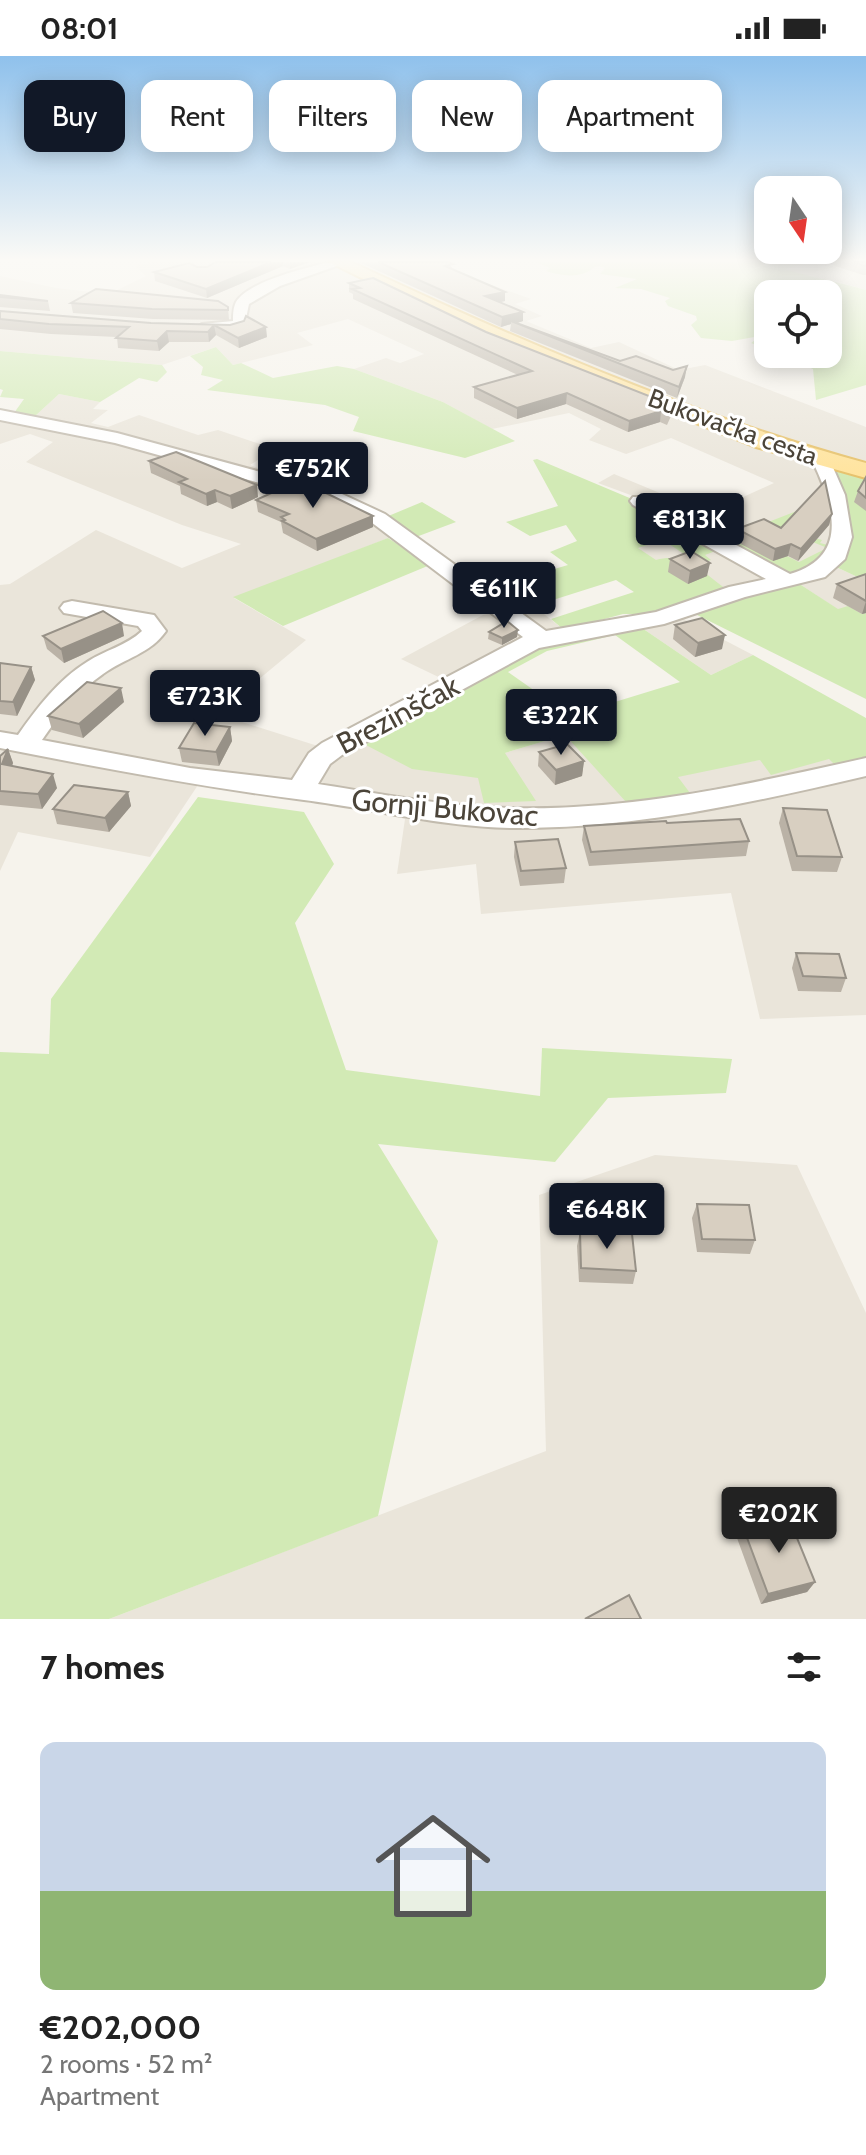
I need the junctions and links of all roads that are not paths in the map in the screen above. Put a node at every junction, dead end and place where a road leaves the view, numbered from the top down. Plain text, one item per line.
1 (492, 335) edge
2 (0, 415) edge
3 (821, 460) junction
4 (866, 471) edge
5 (640, 501) dead end
6 (786, 581) junction
7 (72, 608) dead end
8 (541, 639) junction
9 (12, 742) edge
10 (866, 767) edge
11 (300, 791) junction

1 - 3 main road, Bukovačka cesta
2 - 8 street
3 - 4 main road, Bukovačka cesta
3 - 6 street, Brezinščak
5 - 6 street
6 - 8 street, Brezinščak
7 - 9 street, Gornji Bukovac
8 - 11 street, Brezinščak
9 - 11 street, Gornji Bukovac
10 - 11 street, Gornji Bukovac

